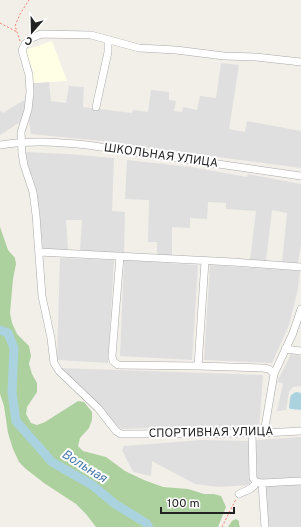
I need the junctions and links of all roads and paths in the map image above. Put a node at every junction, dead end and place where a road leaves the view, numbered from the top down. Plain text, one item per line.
1 (29, 0) edge
2 (0, 23) edge
3 (18, 32) junction
4 (108, 40) junction
5 (22, 50) junction
6 (301, 62) edge
7 (96, 107) dead end
8 (21, 142) junction
9 (0, 145) edge
10 (301, 176) edge
11 (39, 252) junction
12 (120, 256) junction
13 (205, 261) junction
14 (301, 267) edge
15 (301, 309) edge
16 (285, 349) junction
17 (301, 351) edge
18 (198, 366) junction
19 (274, 374) junction
20 (301, 432) edge
21 (252, 433) junction
22 (264, 433) junction
23 (301, 481) edge
24 (259, 483) junction
25 (239, 494) joint
26 (222, 527) edge
27 (265, 527) edge

1 - 3 path
2 - 3 path
3 - 5 path
4 - 5 street
4 - 6 street
4 - 7 street
5 - 8 street
8 - 9 street, ШКОЛЬНАЯ УЛИЦА
8 - 10 street, ШКОЛЬНАЯ УЛИЦА
8 - 11 street
11 - 12 street
11 - 21 street, СПОРТИВНАЯ УЛИЦА
12 - 13 street
12 - 18 street
13 - 14 street
13 - 18 street
15 - 16 street
16 - 17 street
16 - 19 street
18 - 19 street
19 - 22 street
20 - 22 street, СПОРТИВНАЯ УЛИЦА
21 - 22 street, СПОРТИВНАЯ УЛИЦА
21 - 24 street
23 - 24 street
24 - 25 street
24 - 27 street
25 - 26 path

